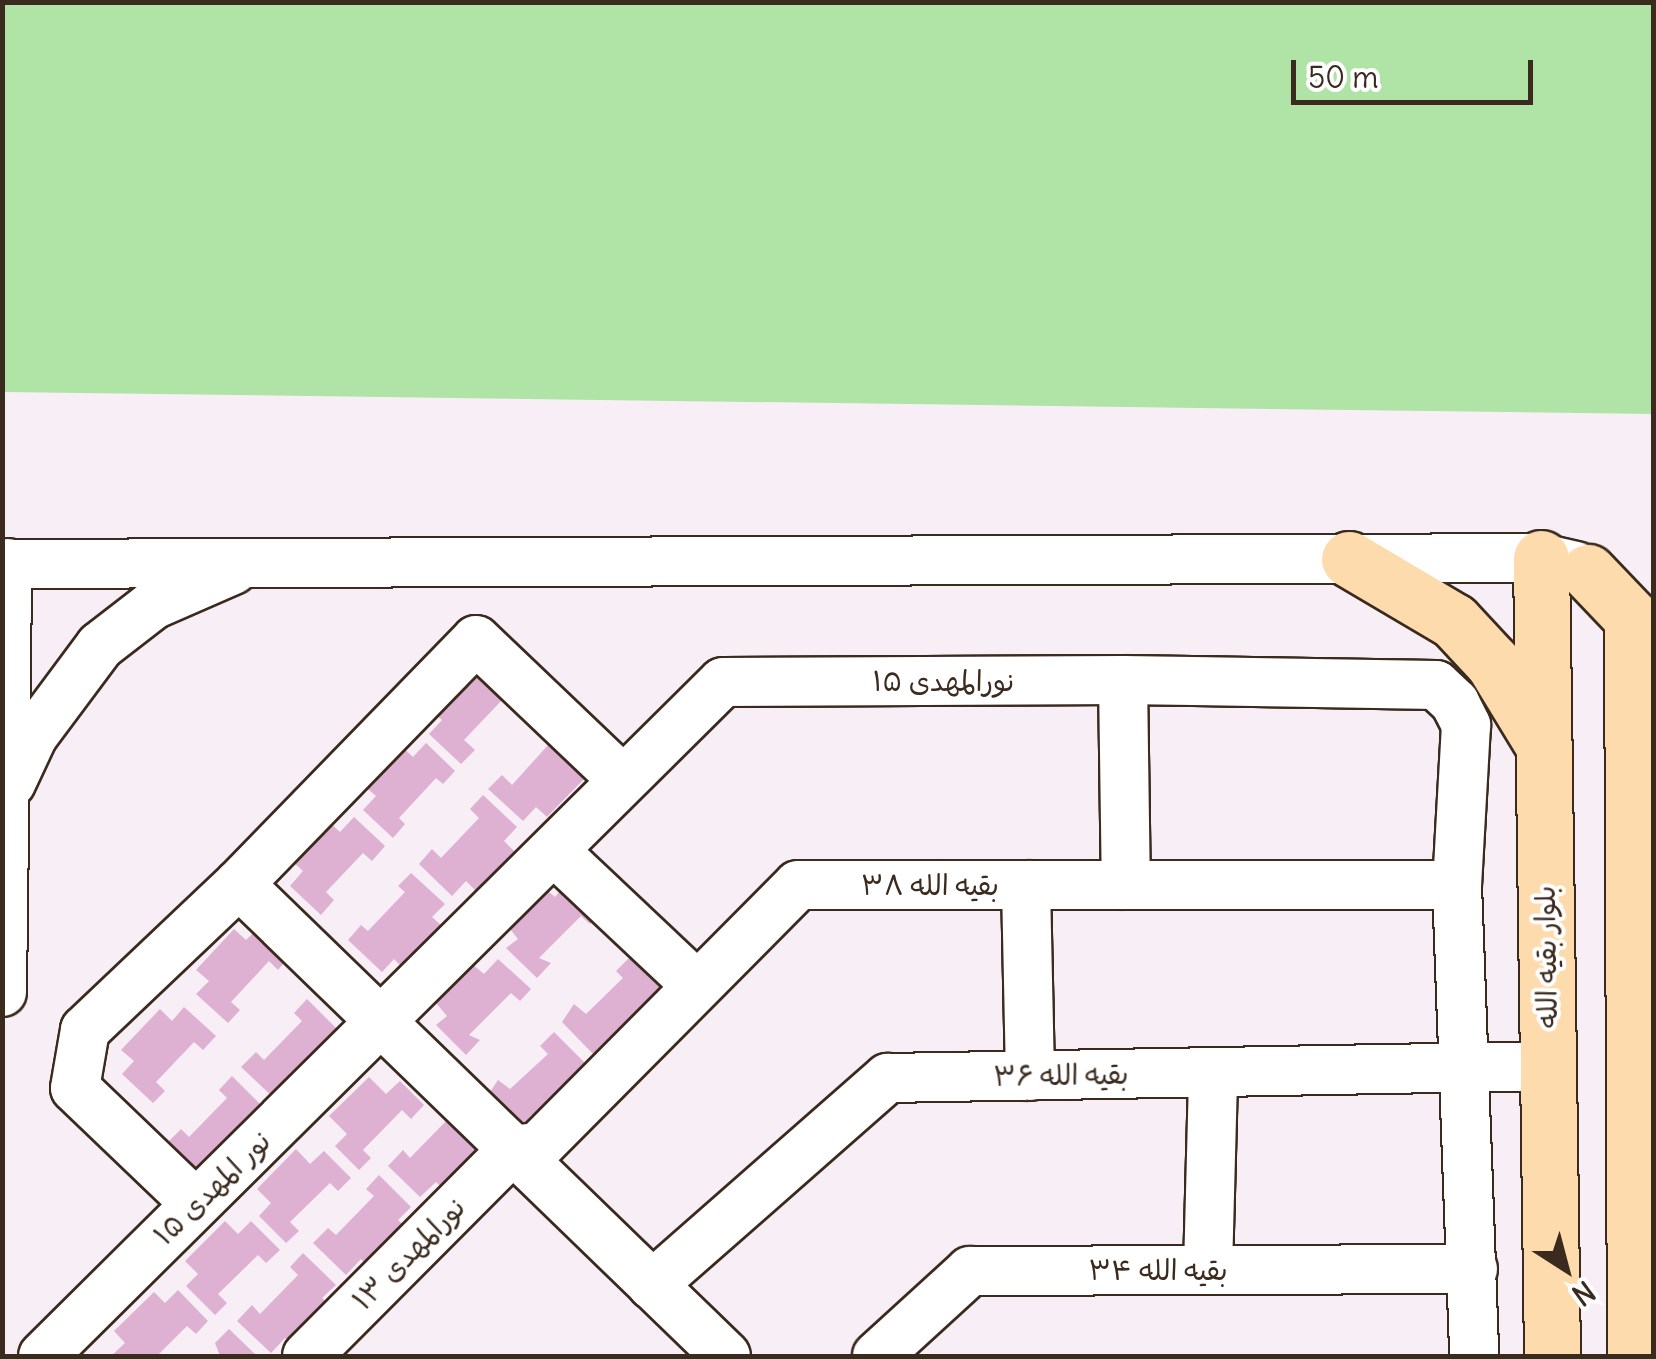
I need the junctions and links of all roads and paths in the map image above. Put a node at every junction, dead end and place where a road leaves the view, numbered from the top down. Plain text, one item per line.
1 (1349, 559) junction
2 (255, 562) junction
3 (5, 563) edge
4 (1564, 565) junction
5 (1122, 680) junction
6 (1544, 745) junction
7 (622, 779) junction
8 (6, 795) junction
9 (556, 852) junction
10 (239, 884) junction
11 (1026, 885) junction
12 (1458, 885) junction
13 (1126, 886) junction
14 (696, 984) junction
15 (2, 992) edge
16 (382, 1022) junction
17 (1548, 1066) junction
18 (1462, 1069) junction
19 (1213, 1073) junction
20 (1030, 1076) junction
21 (512, 1150) junction
22 (195, 1203) junction
23 (1473, 1269) junction
24 (1208, 1270) junction
25 (652, 1286) junction
26 (44, 1356) edge
27 (307, 1356) edge
28 (726, 1356) edge
29 (877, 1356) edge
30 (1474, 1356) edge
31 (1552, 1356) edge
32 (1634, 1356) edge

1 - 2 street
1 - 4 street
1 - 6 main road
2 - 3 street
2 - 8 street
3 - 8 street
4 - 6 main road, بلوار بقیه الله
4 - 32 main road
5 - 7 street, نورالمهدی ۱۵
5 - 12 street, نورالمهدی ۱۵
5 - 13 street
6 - 17 main road, بلوار بقیه الله
7 - 9 street, نورالمهدی ۱۵
7 - 10 street
8 - 15 street
9 - 14 street
9 - 16 street, نورالمهدی ۱۵
10 - 16 street
10 - 22 street
11 - 13 street, بقیه الله ۳۸
11 - 14 street, بقیه الله ۳۸
11 - 20 street
12 - 13 street, بقیه الله ۳۸
12 - 18 street
14 - 21 street, بقیه الله ۳۸
16 - 21 street
16 - 22 street, نور المهدی ۱۵
17 - 18 street, بقیه الله ۳۶
17 - 31 main road, بلوار بقیه الله
18 - 19 street, بقیه الله ۳۶
18 - 23 street
19 - 20 street, بقیه الله ۳۶
19 - 24 street
20 - 25 street, بقیه الله ۳۶
21 - 25 street
21 - 27 street, نورالمهدی ۱۳
22 - 26 street, نور المهدی ۱۵
23 - 24 street, بقیه الله ۳۴
23 - 30 street
24 - 29 street, بقیه الله ۳۴
25 - 28 street

